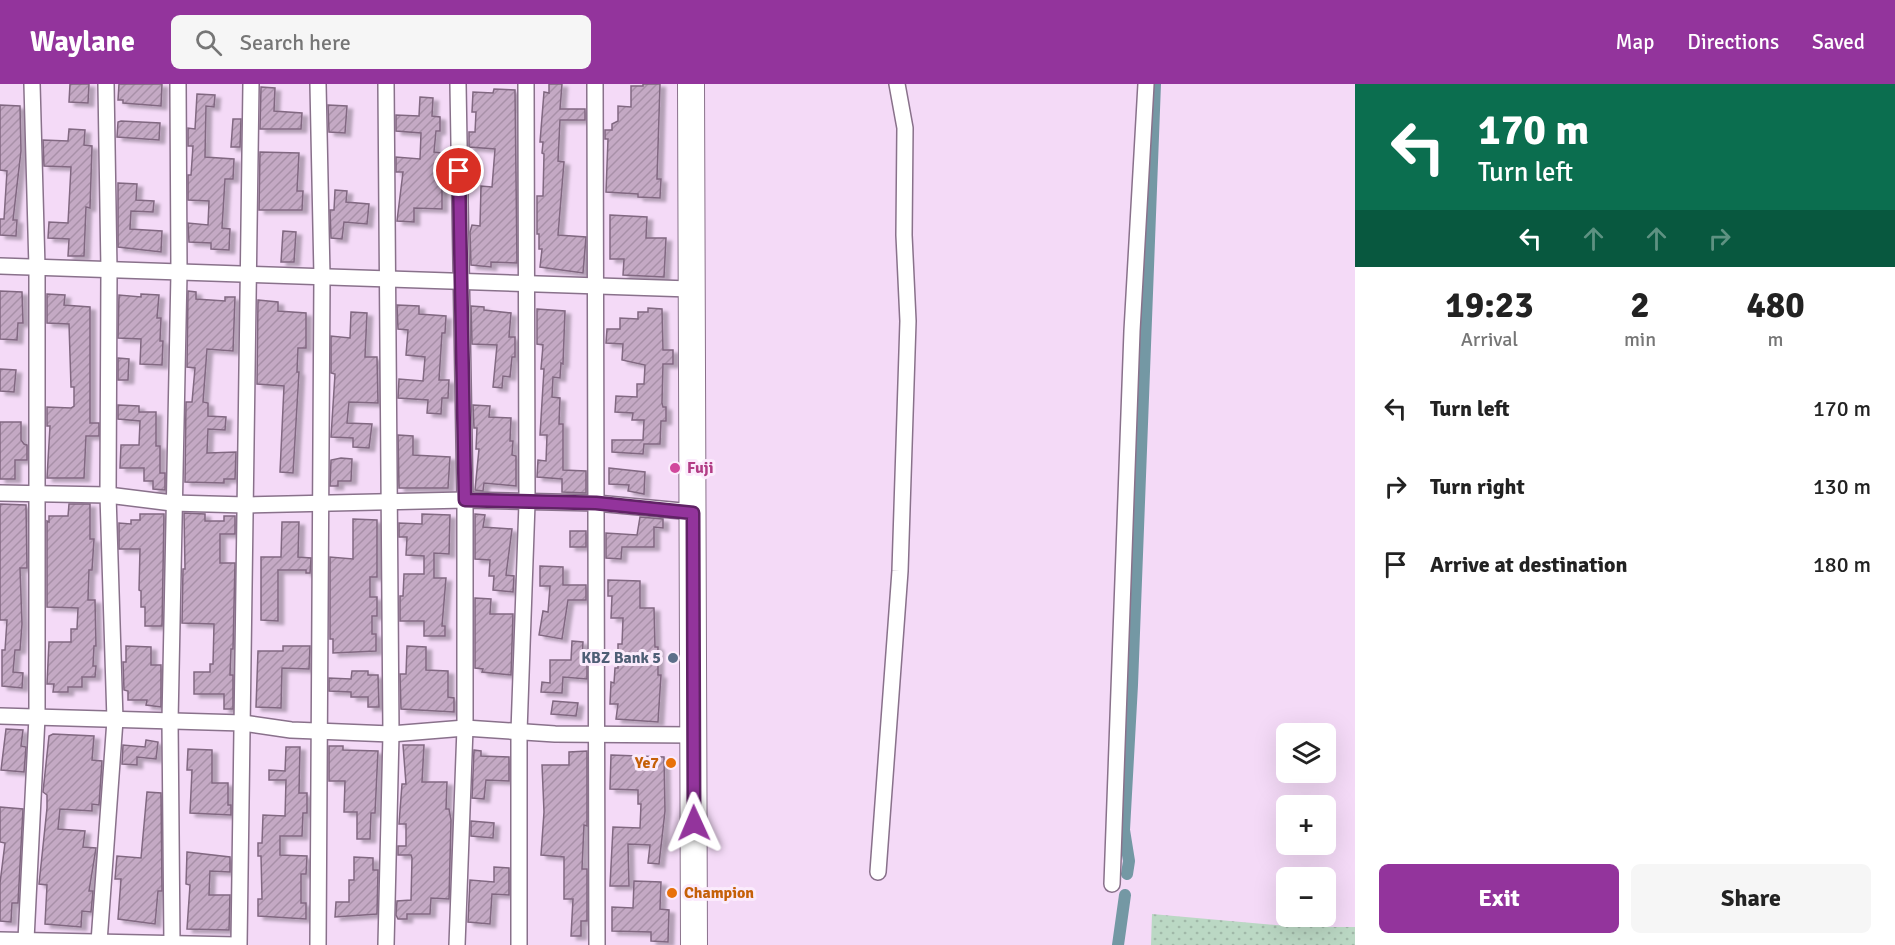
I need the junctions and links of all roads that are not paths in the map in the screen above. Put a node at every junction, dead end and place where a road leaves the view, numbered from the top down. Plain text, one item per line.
1 (32, 84) edge
2 (106, 84) edge
3 (178, 84) edge
4 (250, 84) edge
5 (318, 84) edge
6 (386, 84) edge
7 (458, 84) edge
8 (526, 84) edge
9 (595, 84) edge
10 (691, 84) edge
11 (897, 84) edge
12 (1146, 84) edge
13 (0, 266) edge
14 (37, 268) junction
15 (109, 270) junction
16 (179, 273) junction
17 (249, 275) junction
18 (322, 276) junction
19 (388, 279) junction
20 (460, 279) junction
21 (527, 283) junction
22 (596, 284) junction
23 (690, 289) junction
24 (0, 493) edge
25 (36, 493) junction
26 (108, 495) junction
27 (465, 500) junction
28 (389, 501) junction
29 (172, 502) junction
30 (527, 503) junction
31 (596, 503) junction
32 (320, 504) junction
33 (246, 505) junction
34 (693, 513) junction
35 (0, 716) edge
36 (37, 717) junction
37 (115, 720) junction
38 (170, 721) junction
39 (243, 723) junction
40 (465, 728) junction
41 (320, 732) junction
42 (519, 732) junction
43 (391, 734) junction
44 (597, 734) junction
45 (694, 735) junction
46 (878, 872) dead end
47 (1112, 884) dead end
48 (0, 940) edge
49 (26, 940) junction
50 (99, 942) junction
51 (172, 944) edge
52 (238, 945) edge
53 (318, 945) edge
54 (386, 945) edge
55 (457, 945) edge
56 (519, 945) edge
57 (597, 945) edge
58 (694, 945) edge

1 - 14 street
2 - 15 street
3 - 16 street
4 - 17 street
5 - 18 street
6 - 19 street
7 - 20 street
8 - 21 street
9 - 22 street
10 - 23 highway
11 - 46 street
12 - 47 street
13 - 14 street
14 - 15 street
14 - 25 street
15 - 16 street
15 - 26 street
16 - 17 street
16 - 29 street
17 - 18 street
17 - 33 street
18 - 19 street
18 - 32 street
19 - 20 street
19 - 28 street
20 - 21 street
20 - 27 street
21 - 22 street
21 - 30 street
22 - 23 street
22 - 31 street
23 - 34 highway
24 - 25 street
25 - 26 street
25 - 36 street
26 - 29 street
26 - 37 street
27 - 28 street
27 - 30 street
27 - 40 street
28 - 32 street
28 - 43 street
29 - 33 street
29 - 38 street
30 - 31 street
30 - 42 street
31 - 34 street
31 - 44 street
32 - 33 street
32 - 41 street
33 - 39 street
34 - 45 highway
35 - 36 street
36 - 37 street
36 - 49 street
37 - 38 street
37 - 50 street
38 - 39 street
38 - 51 street
39 - 41 street
39 - 52 street
40 - 42 street
40 - 43 street
40 - 55 street
41 - 43 street
41 - 53 street
42 - 44 street
42 - 56 street
43 - 54 street
44 - 45 street
44 - 57 street
45 - 58 highway
48 - 49 street
49 - 50 street
50 - 51 street
51 - 52 street

